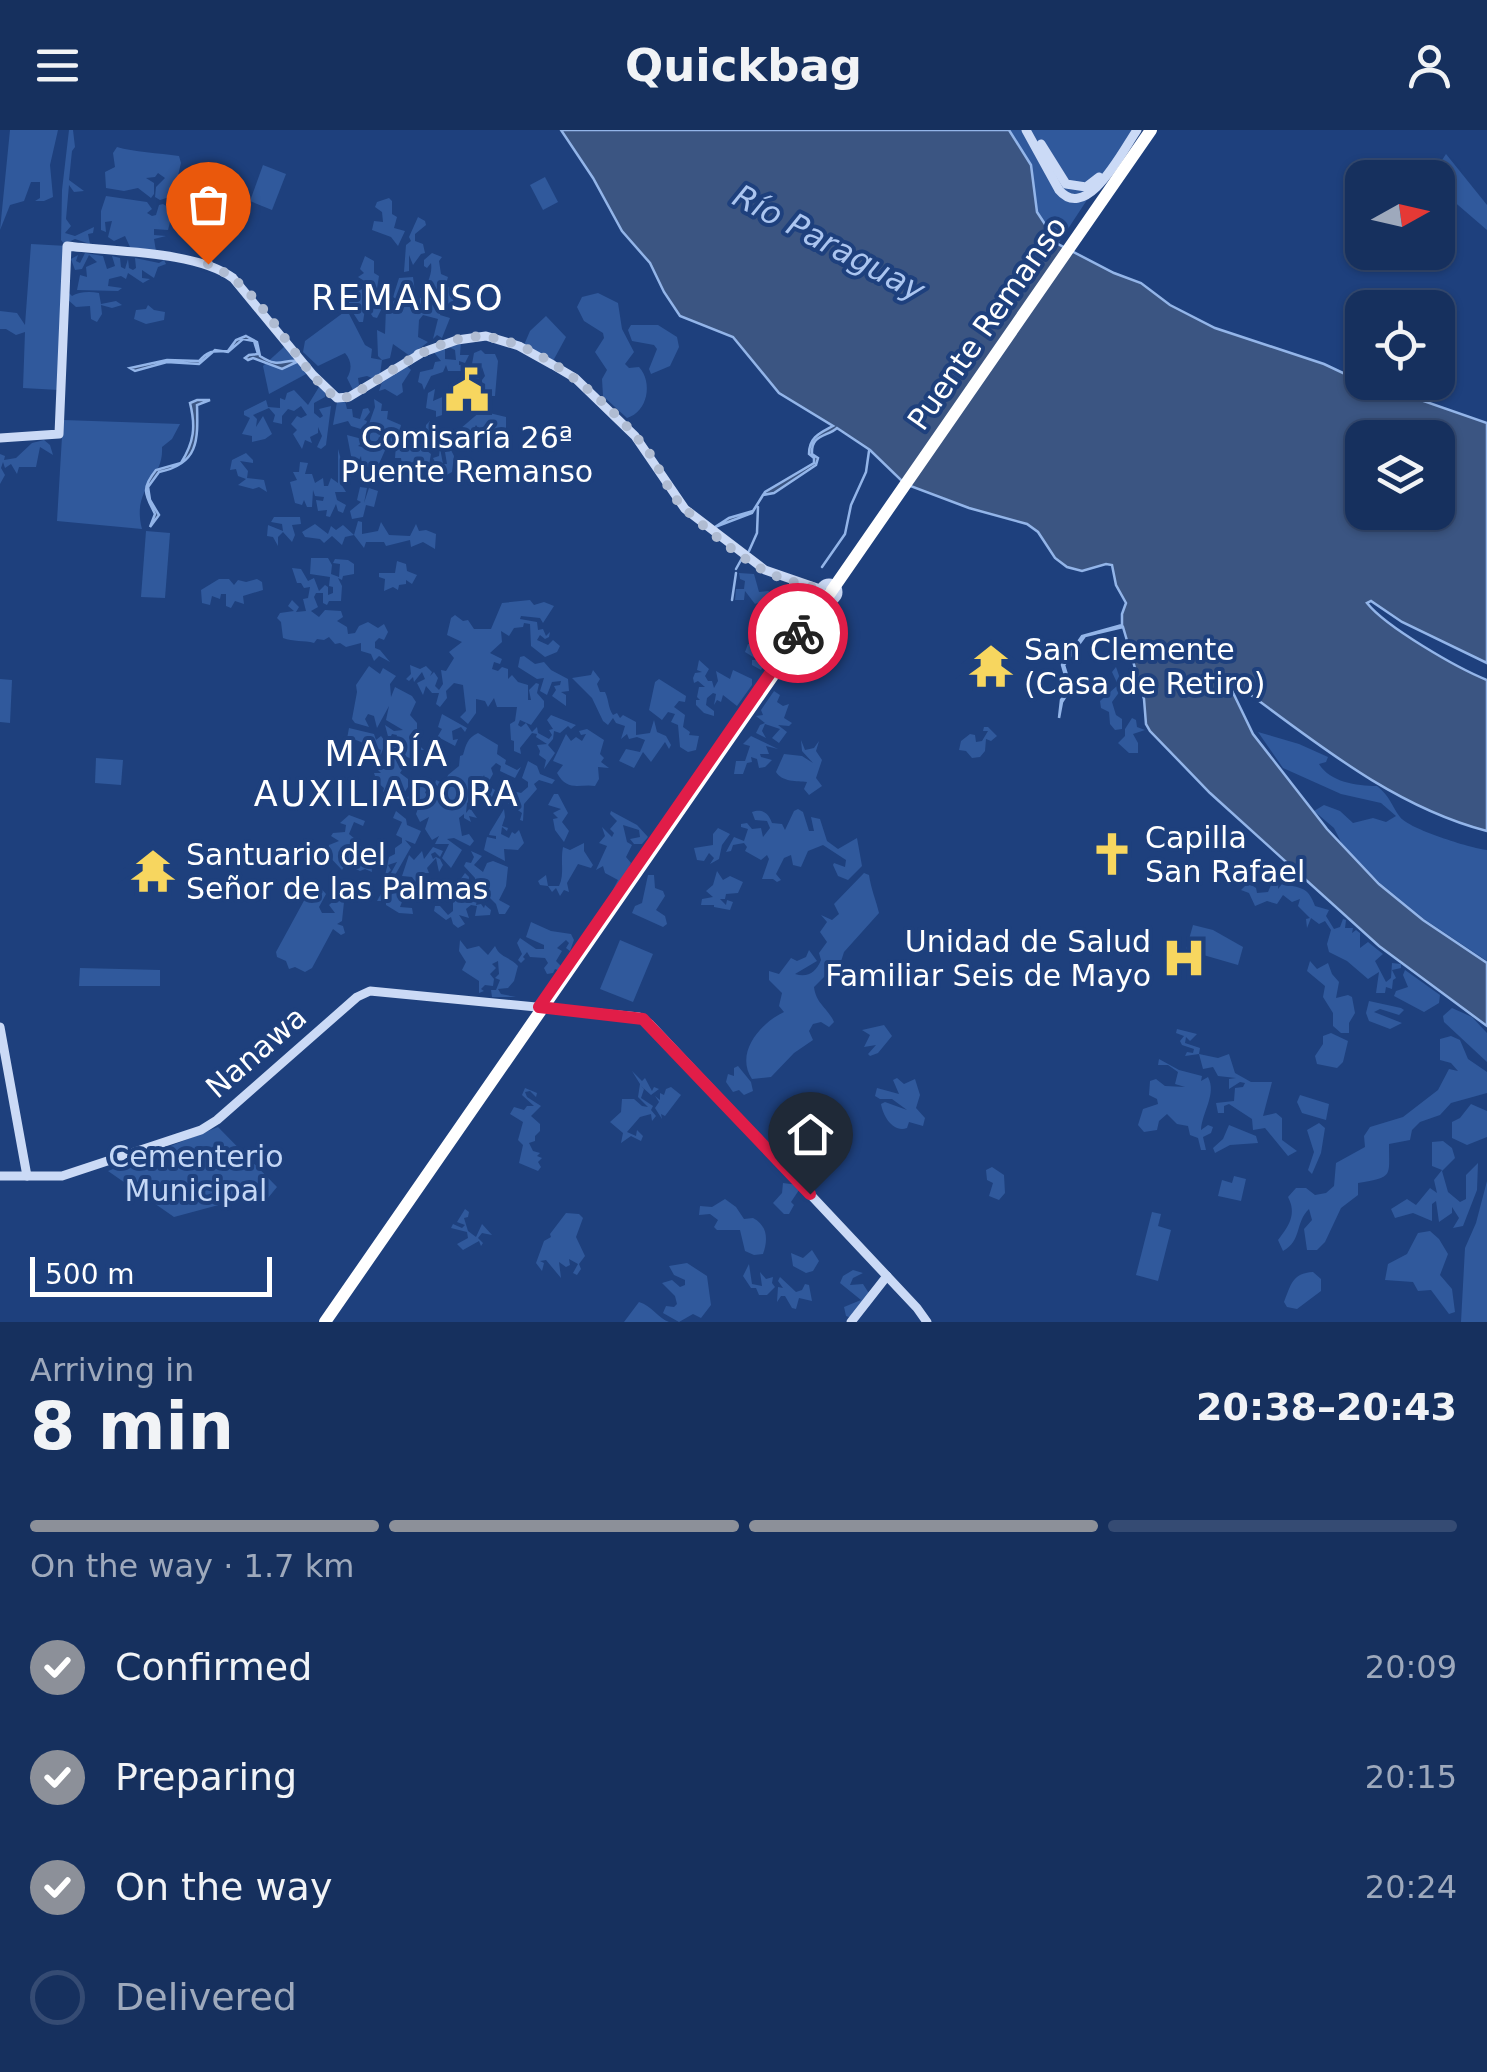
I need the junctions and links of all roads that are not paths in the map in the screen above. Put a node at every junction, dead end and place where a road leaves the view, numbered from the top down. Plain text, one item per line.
1 (1135, 130) edge
2 (1151, 130) edge
3 (1032, 134) edge
4 (0, 438) edge
5 (826, 591) junction
6 (659, 838) junction
7 (541, 1007) junction
8 (0, 1027) edge
9 (0, 1176) edge
10 (27, 1176) junction
11 (887, 1276) junction
12 (323, 1322) edge
13 (850, 1322) edge
14 (927, 1322) edge

1 - 3 street
2 - 5 highway, Puente Remanso
4 - 5 street
5 - 6 highway
5 - 6 highway
6 - 7 highway
6 - 7 highway
7 - 10 street, Nanawa
7 - 11 street, Nanawa
7 - 12 highway
8 - 10 street
9 - 10 street, Nanawa
11 - 13 street
11 - 14 street, Nanawa

